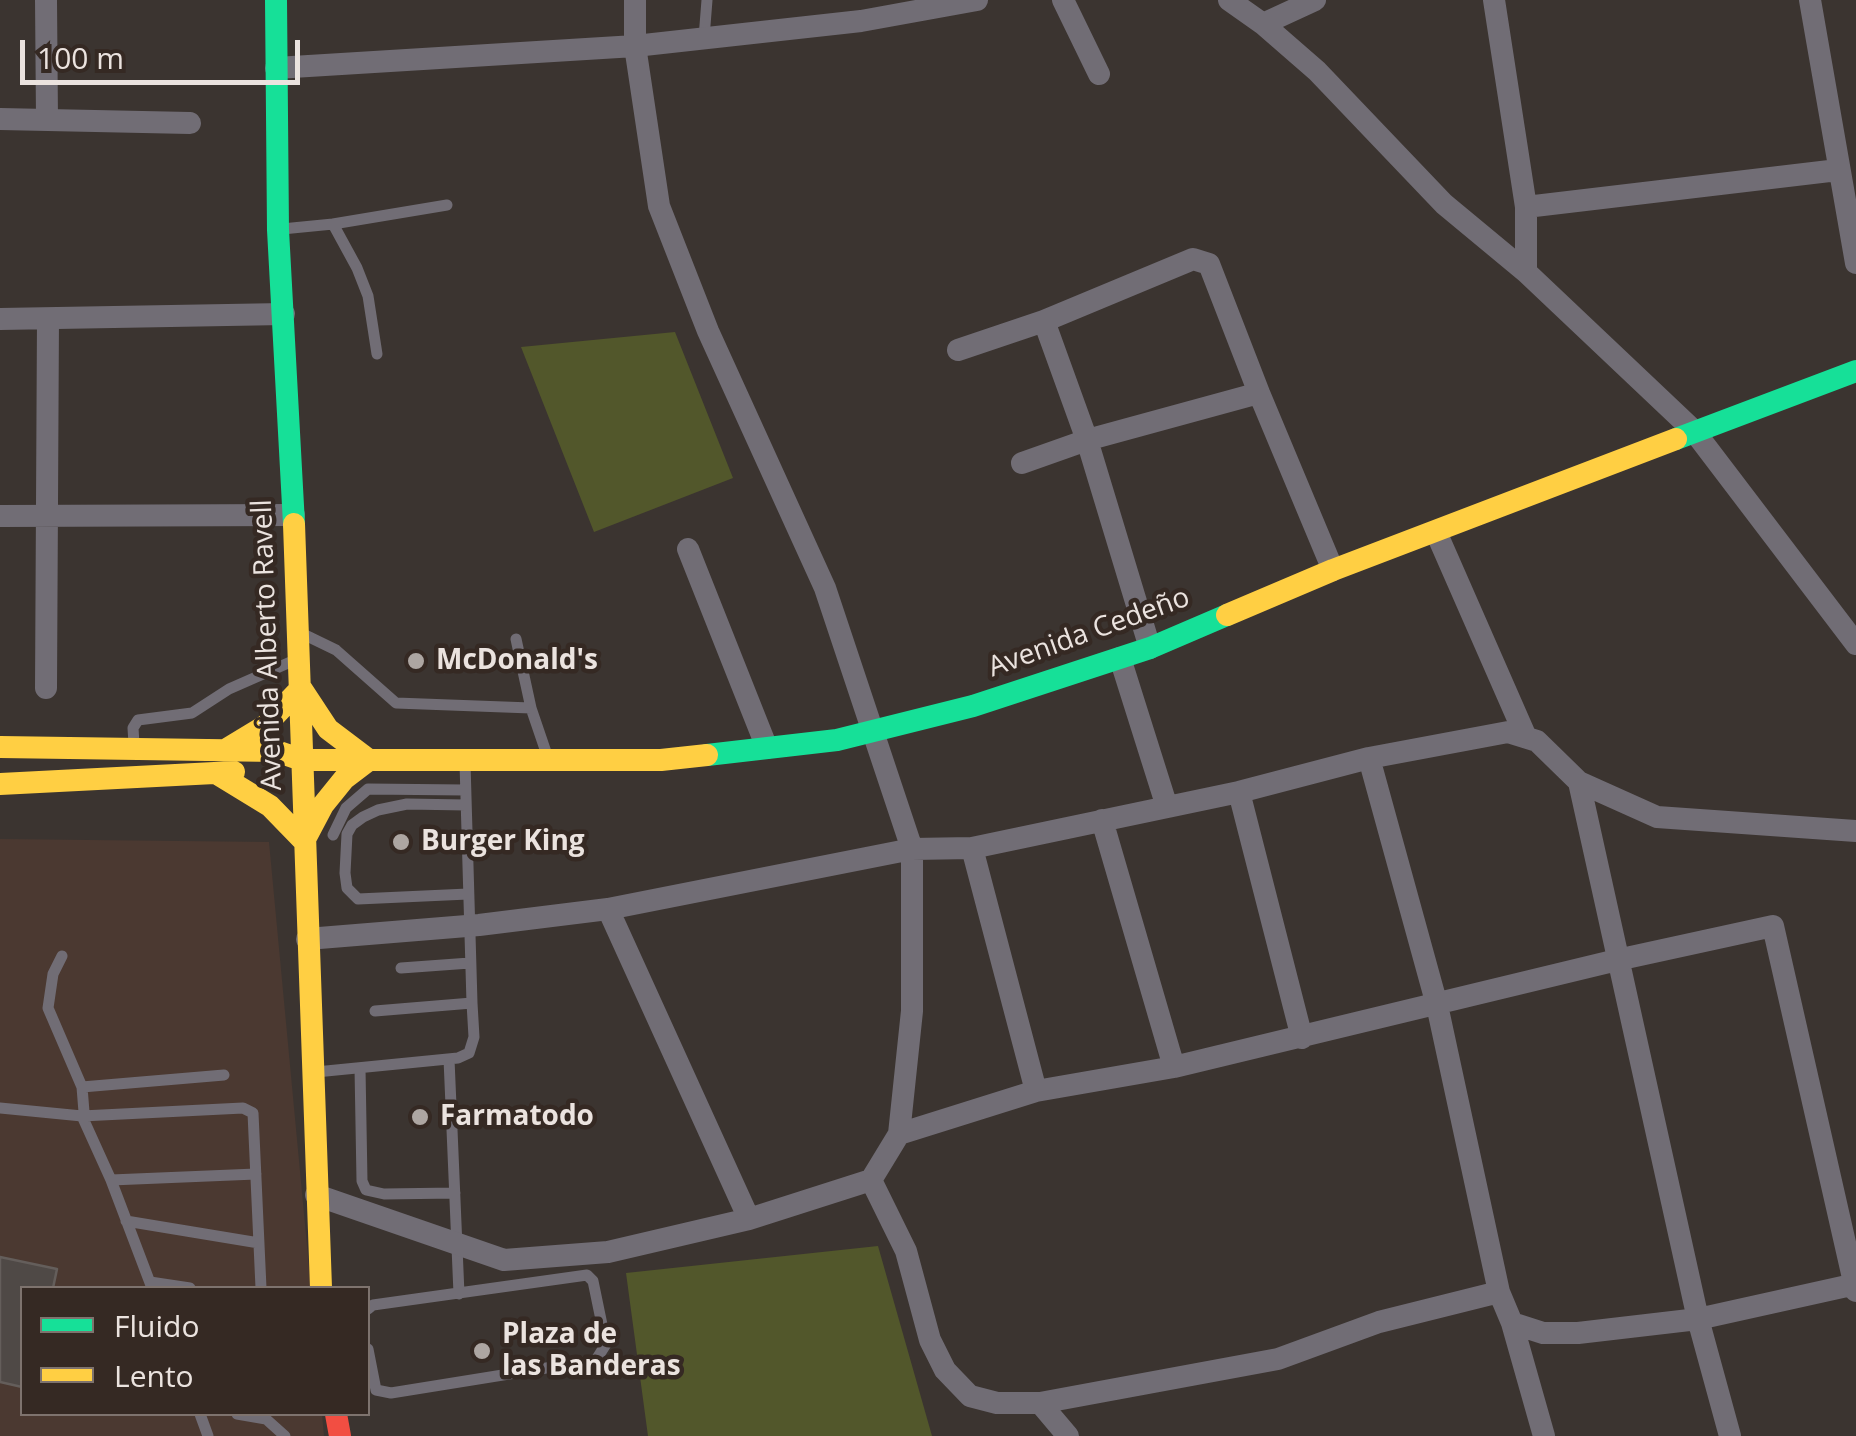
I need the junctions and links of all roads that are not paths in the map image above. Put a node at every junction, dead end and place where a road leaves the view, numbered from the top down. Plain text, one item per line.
1 (46, 0) edge
2 (276, 0) edge
3 (635, 0) edge
4 (708, 0) edge
5 (977, 0) edge
6 (1063, 0) edge
7 (1229, 0) edge
8 (1315, 0) edge
9 (1494, 0) edge
10 (1810, 0) edge
11 (1263, 24) junction
12 (704, 38) junction
13 (635, 46) junction
14 (276, 68) junction
15 (1099, 74) dead end
16 (0, 119) edge
17 (48, 119) junction
18 (190, 123) dead end
19 (1838, 170) junction
20 (446, 206) dead end
21 (1526, 207) junction
22 (333, 224) junction
23 (278, 230) junction
24 (1856, 263) edge
25 (1526, 272) junction
26 (284, 314) junction
27 (48, 318) junction
28 (0, 319) edge
29 (1044, 321) junction
30 (958, 350) dead end
31 (377, 354) dead end
32 (1856, 371) edge
33 (1258, 393) junction
34 (1694, 431) junction
35 (1087, 440) junction
36 (1022, 464) dead end
37 (294, 515) junction
38 (0, 516) edge
39 (47, 516) junction
40 (1436, 532) junction
41 (688, 549) dead end
42 (1333, 570) junction
43 (299, 632) junction
44 (516, 640) dead end
45 (1856, 644) edge
46 (1150, 648) junction
47 (299, 658) junction
48 (1120, 658) junction
49 (46, 688) dead end
50 (301, 688) junction
51 (530, 708) junction
52 (873, 732) junction
53 (1525, 735) junction
54 (0, 746) edge
55 (767, 748) junction
56 (134, 749) junction
57 (1368, 758) junction
58 (302, 760) junction
59 (369, 760) junction
60 (464, 760) junction
61 (548, 760) junction
62 (220, 762) junction
63 (1579, 782) junction
64 (0, 784) edge
65 (465, 790) junction
66 (1239, 792) junction
67 (466, 804) junction
68 (1166, 806) junction
69 (1102, 820) junction
70 (1856, 831) edge
71 (333, 834) dead end
72 (304, 841) junction
73 (972, 848) junction
74 (912, 849) junction
75 (468, 894) junction
76 (608, 909) junction
77 (469, 926) junction
78 (307, 939) junction
79 (62, 956) dead end
80 (1617, 960) junction
81 (470, 963) junction
82 (401, 968) dead end
83 (472, 1004) junction
84 (1437, 1005) junction
85 (375, 1011) dead end
86 (1302, 1038) junction
87 (449, 1060) junction
88 (1174, 1067) junction
89 (360, 1068) junction
90 (312, 1072) junction
91 (224, 1075) dead end
92 (82, 1087) junction
93 (1036, 1090) junction
94 (0, 1108) edge
95 (82, 1116) junction
96 (899, 1134) junction
97 (256, 1174) junction
98 (111, 1180) junction
99 (871, 1180) junction
100 (455, 1193) junction
101 (316, 1195) junction
102 (750, 1219) junction
103 (126, 1220) junction
104 (259, 1244) junction
105 (458, 1244) junction
106 (151, 1285) edge
107 (261, 1286) edge
108 (321, 1286) edge
109 (1855, 1286) edge
110 (1498, 1292) junction
111 (459, 1294) junction
112 (370, 1308) edge
113 (1698, 1319) junction
114 (1512, 1322) junction
115 (370, 1359) edge
116 (1040, 1403) junction
117 (248, 1416) edge
118 (284, 1434) edge
119 (1068, 1436) edge
120 (1544, 1436) edge
121 (1730, 1436) edge

1 - 17 street
2 - 14 street, Avenida Alberto Ravell
3 - 13 street
4 - 12 lane
5 - 12 street
6 - 15 street
7 - 11 street
8 - 11 street
9 - 21 street
10 - 19 street
11 - 25 street
12 - 13 street
13 - 14 street
13 - 52 street
14 - 23 street, Avenida Alberto Ravell
16 - 17 street
17 - 18 street
19 - 21 street
19 - 24 street
20 - 22 lane
21 - 25 street
22 - 23 lane
22 - 31 lane
23 - 26 street, Avenida Alberto Ravell
25 - 34 street
26 - 27 street
26 - 37 street, Avenida Alberto Ravell
27 - 28 street
27 - 39 street
29 - 30 street
29 - 33 street
29 - 35 street
32 - 34 street, Avenida Cedeño
33 - 35 street
33 - 42 street
34 - 40 street, Avenida Cedeño
34 - 45 street
35 - 36 street
35 - 46 street
37 - 39 street
37 - 43 street, Avenida Alberto Ravell
38 - 39 street
39 - 49 street
40 - 42 street, Avenida Cedeño
40 - 53 street
41 - 55 street
42 - 46 street, Avenida Cedeño
43 - 47 street, Avenida Alberto Ravell
43 - 51 lane
44 - 51 lane
46 - 48 street, Avenida Cedeño
47 - 50 street, Avenida Alberto Ravell
47 - 56 lane
48 - 52 street, Avenida Cedeño
48 - 68 street
50 - 58 street, Avenida Alberto Ravell
50 - 59 street
50 - 62 street
51 - 61 lane
52 - 55 street, Avenida Cedeño
52 - 74 street
53 - 57 street
53 - 63 street
54 - 56 street
55 - 61 street, Avenida Cedeño
56 - 62 street
57 - 66 street
57 - 84 street
58 - 59 street, Avenida Cedeño
58 - 62 street, Avenida Cedeño
58 - 72 street, Avenida Alberto Ravell
59 - 60 street, Avenida Cedeño
59 - 72 street
60 - 61 street, Avenida Cedeño
60 - 65 lane
62 - 64 street
62 - 72 street
63 - 70 street
63 - 80 street
65 - 67 lane
65 - 71 lane
66 - 68 street
66 - 86 street
67 - 75 lane
67 - 75 lane
68 - 69 street
69 - 73 street
69 - 88 street
72 - 78 street, Avenida Alberto Ravell
73 - 74 street
73 - 93 street
74 - 76 street
74 - 96 street
75 - 77 lane
76 - 77 street
76 - 102 street
77 - 78 street
77 - 81 lane
78 - 90 street, Avenida Alberto Ravell
79 - 92 lane
80 - 84 street
80 - 109 street
80 - 113 street
81 - 82 lane
81 - 83 lane
83 - 85 lane
83 - 87 lane
84 - 86 street
84 - 110 street
86 - 88 street
87 - 89 lane
87 - 100 lane
88 - 93 street
89 - 90 lane
89 - 100 lane
90 - 101 street, Avenida Alberto Ravell
91 - 92 lane
92 - 95 lane
93 - 96 street
94 - 95 lane
95 - 97 lane
95 - 98 lane
96 - 99 street
97 - 98 lane
97 - 104 lane
98 - 103 lane
99 - 102 street
99 - 116 street
100 - 105 lane
101 - 105 street
101 - 108 street, Avenida Alberto Ravell
102 - 105 street
103 - 104 lane
103 - 106 lane
104 - 107 lane
105 - 111 lane
109 - 113 street
110 - 114 street
110 - 116 street
111 - 112 lane
111 - 115 lane
113 - 114 street
113 - 121 street
114 - 120 street
116 - 119 street
117 - 118 lane

